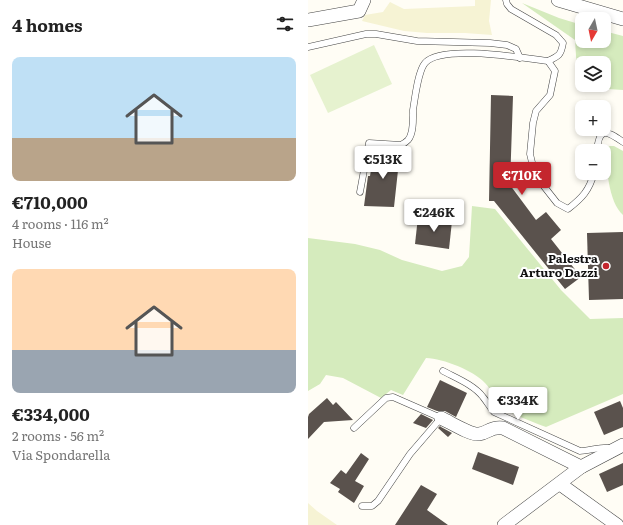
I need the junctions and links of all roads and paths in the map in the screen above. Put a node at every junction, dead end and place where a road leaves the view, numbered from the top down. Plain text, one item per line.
1 (364, 0) edge
2 (506, 0) edge
3 (558, 0) edge
4 (623, 19) edge
5 (308, 20) edge
6 (308, 47) edge
7 (520, 58) junction
8 (548, 61) junction
9 (623, 142) edge
10 (598, 144) edge
11 (591, 180) edge
12 (360, 192) dead end
13 (443, 371) dead end
14 (441, 418) junction
15 (354, 428) dead end
16 (618, 447) edge
17 (582, 467) junction
18 (560, 484) junction
19 (362, 506) dead end
20 (504, 525) edge
21 (617, 525) edge

1 - 5 street
2 - 8 lane
3 - 4 street
6 - 7 lane
7 - 8 lane
7 - 12 lane
8 - 11 lane
9 - 10 lane
13 - 16 lane
14 - 15 lane
14 - 17 street
14 - 19 lane
16 - 17 street
17 - 18 street
18 - 20 street
18 - 21 street

